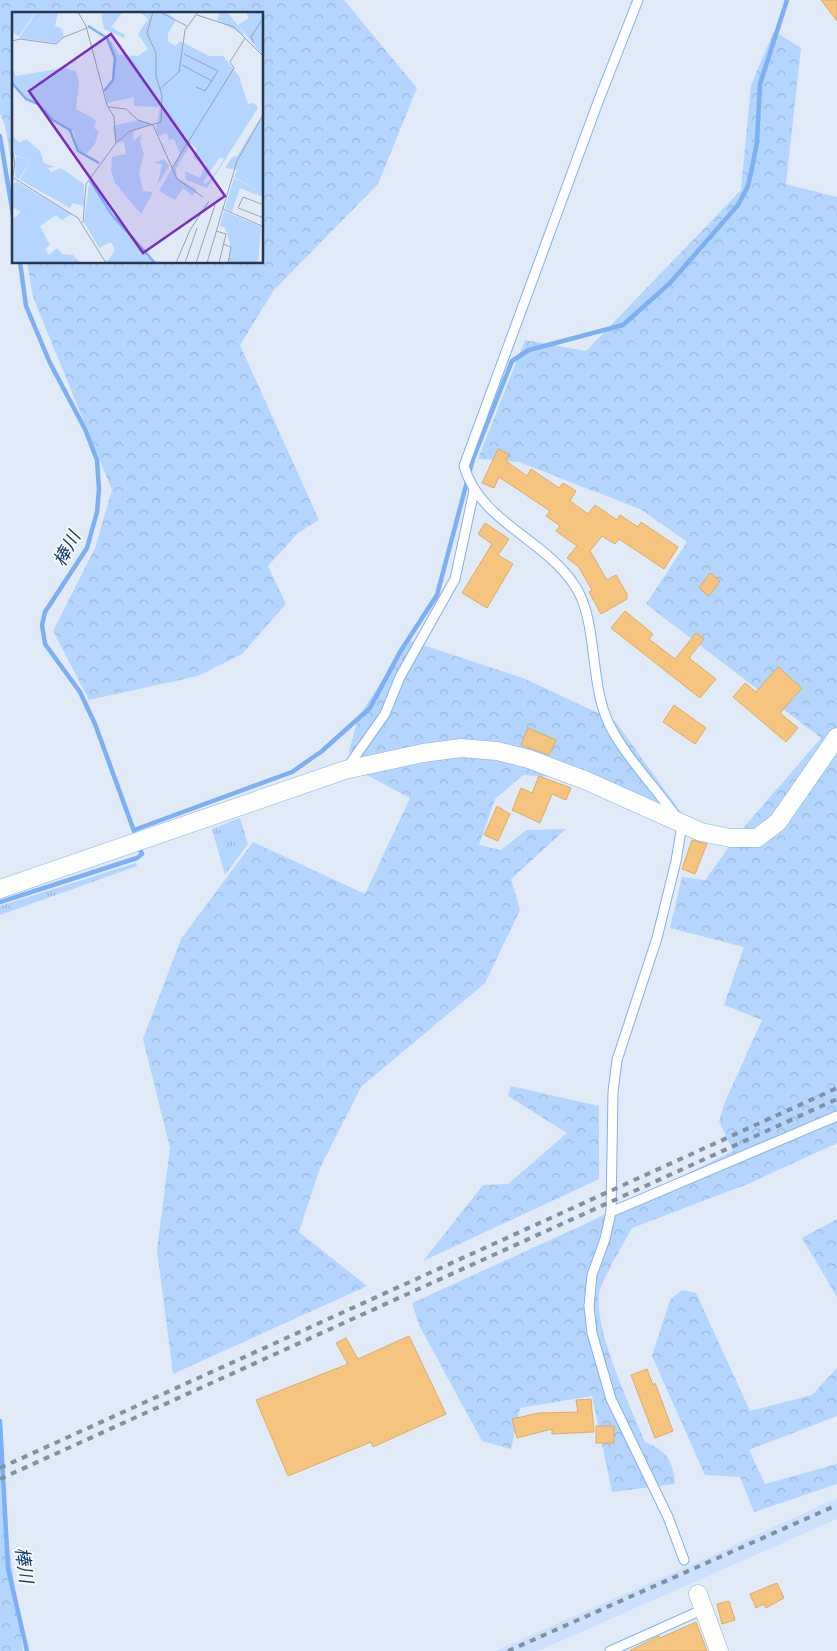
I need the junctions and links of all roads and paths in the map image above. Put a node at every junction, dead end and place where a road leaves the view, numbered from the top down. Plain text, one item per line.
1 (638, 0) edge
2 (474, 491) junction
3 (837, 736) edge
4 (345, 770) junction
5 (682, 825) junction
6 (0, 889) edge
7 (837, 1116) edge
8 (611, 1212) junction
9 (684, 1560) dead end
10 (701, 1601) joint
11 (610, 1651) edge
12 (719, 1651) edge

1 - 2 lane
2 - 4 lane
2 - 5 lane
3 - 5 street
4 - 5 street
4 - 6 street
5 - 8 lane
7 - 8 lane
8 - 9 lane
10 - 11 lane
10 - 12 street

